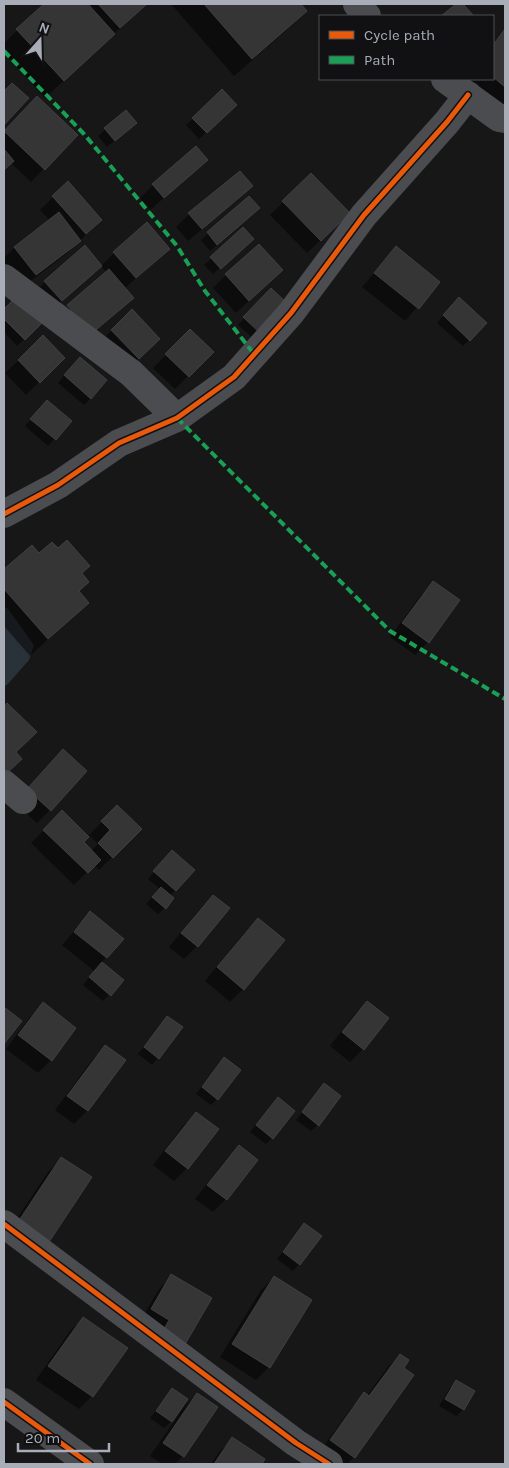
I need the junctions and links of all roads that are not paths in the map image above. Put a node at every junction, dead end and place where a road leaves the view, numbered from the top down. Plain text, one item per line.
1 (357, 4) edge
2 (366, 15) edge
3 (446, 80) edge
4 (468, 95) junction
5 (505, 119) edge
6 (4, 278) edge
7 (177, 418) junction
8 (4, 514) edge
9 (4, 1224) edge
10 (4, 1402) edge
11 (90, 1464) edge
12 (329, 1464) edge

1 - 2 street
3 - 4 street
4 - 5 street
4 - 7 street
6 - 7 street
7 - 8 street
9 - 12 street
10 - 11 street

